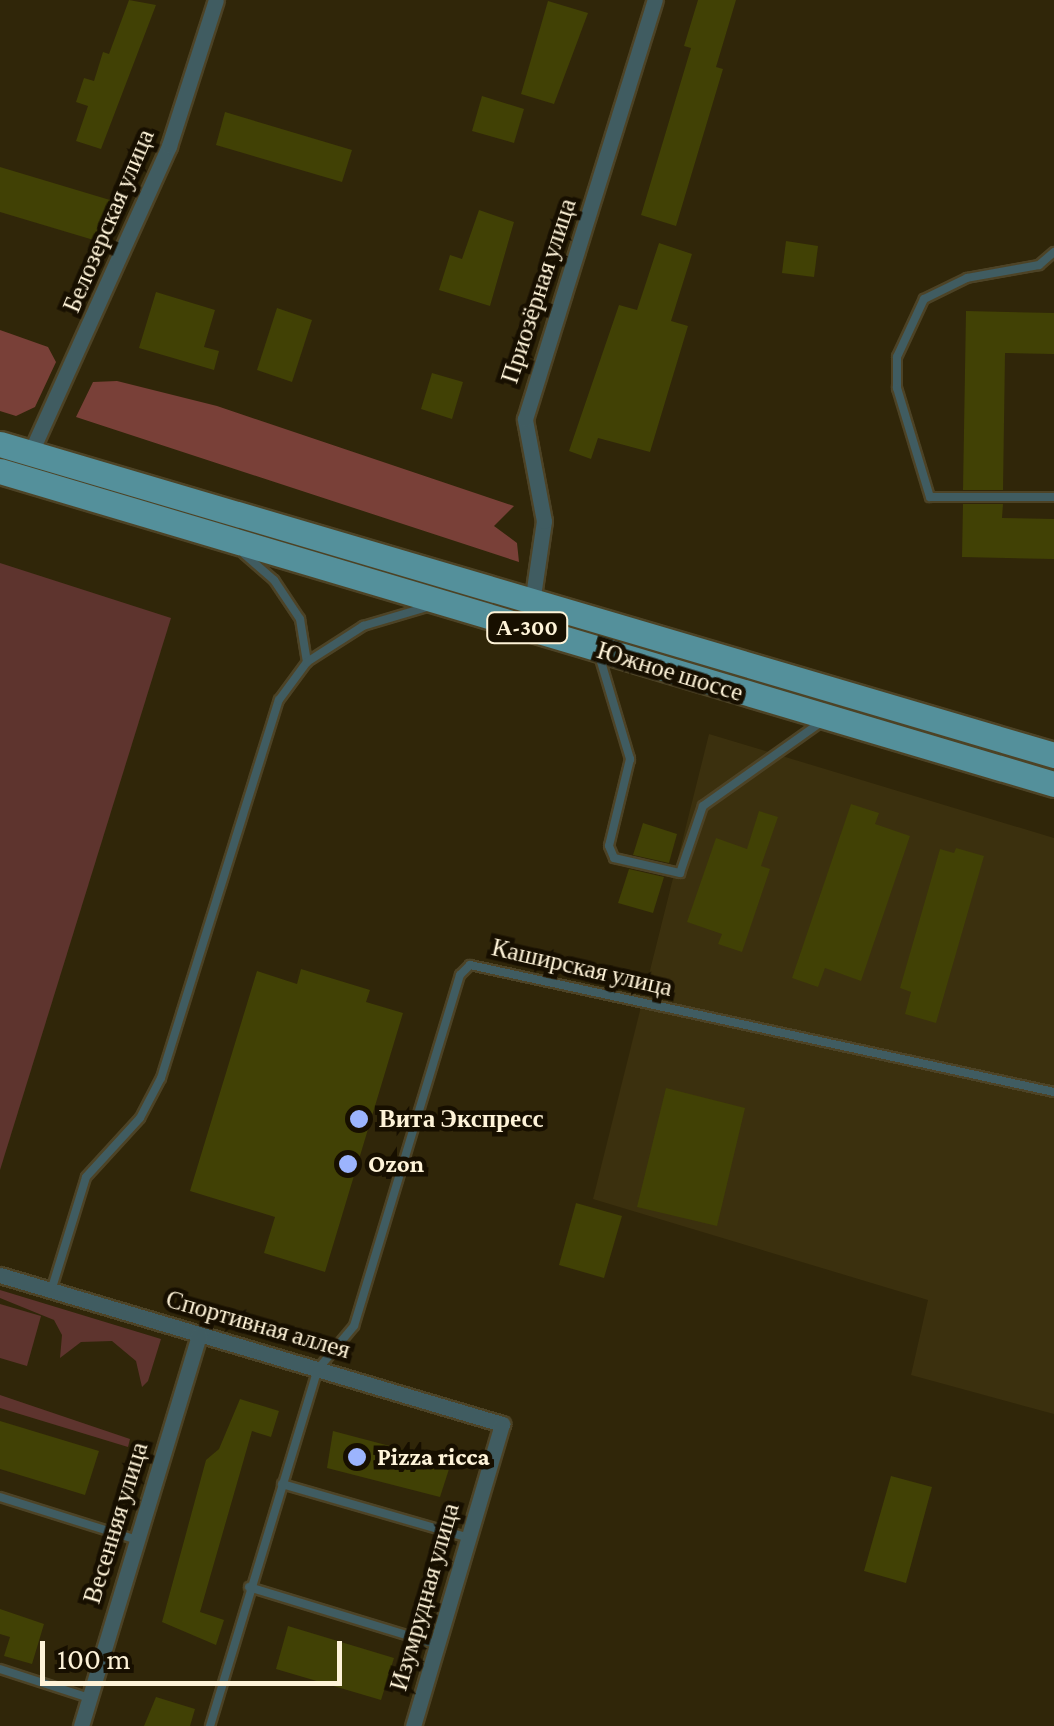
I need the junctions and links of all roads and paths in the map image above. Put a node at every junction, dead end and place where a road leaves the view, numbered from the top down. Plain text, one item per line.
1 (216, 0) edge
2 (655, 0) edge
3 (1054, 252) edge
4 (0, 444) edge
5 (30, 454) junction
6 (0, 471) edge
7 (1054, 498) edge
8 (228, 539) junction
9 (442, 603) junction
10 (532, 603) junction
11 (598, 650) junction
12 (308, 662) junction
13 (826, 720) junction
14 (1054, 755) edge
15 (1054, 784) edge
16 (1054, 1092) edge
17 (0, 1276) edge
18 (51, 1290) junction
19 (199, 1334) junction
20 (318, 1369) junction
21 (502, 1424) joint
22 (282, 1484) junction
23 (0, 1497) edge
24 (469, 1538) junction
25 (138, 1540) junction
26 (249, 1587) junction
27 (438, 1645) junction
28 (0, 1669) edge
29 (89, 1698) junction
30 (81, 1726) edge
31 (210, 1726) edge
32 (413, 1726) edge

1 - 5 street, Белозерская улица
2 - 10 street, Приозёрная улица
3 - 7 lane
4 - 5 main road, Южное шоссе / А-300
5 - 10 main road, Южное шоссе / А-300
6 - 8 main road, Южное шоссе / А-300
8 - 9 main road, Южное шоссе / А-300
8 - 12 lane
9 - 11 main road, Южное шоссе / А-300
9 - 12 lane
10 - 14 main road, Южное шоссе / А-300
11 - 13 main road, Южное шоссе / А-300
11 - 13 lane
12 - 18 lane
13 - 15 main road, Южное шоссе / А-300
16 - 20 lane, Каширская улица
17 - 18 street, Спортивная аллея
18 - 19 street, Спортивная аллея
19 - 20 street, Спортивная аллея
19 - 25 street, Весенняя улица
20 - 21 street, Спортивная аллея
20 - 22 lane
21 - 24 street, Изумрудная улица
22 - 24 lane
22 - 26 lane
23 - 25 lane
24 - 27 street, Изумрудная улица
25 - 29 street, Весенняя улица
26 - 27 lane
26 - 31 lane
27 - 32 street, Изумрудная улица
28 - 29 lane
29 - 30 street, Весенняя улица

